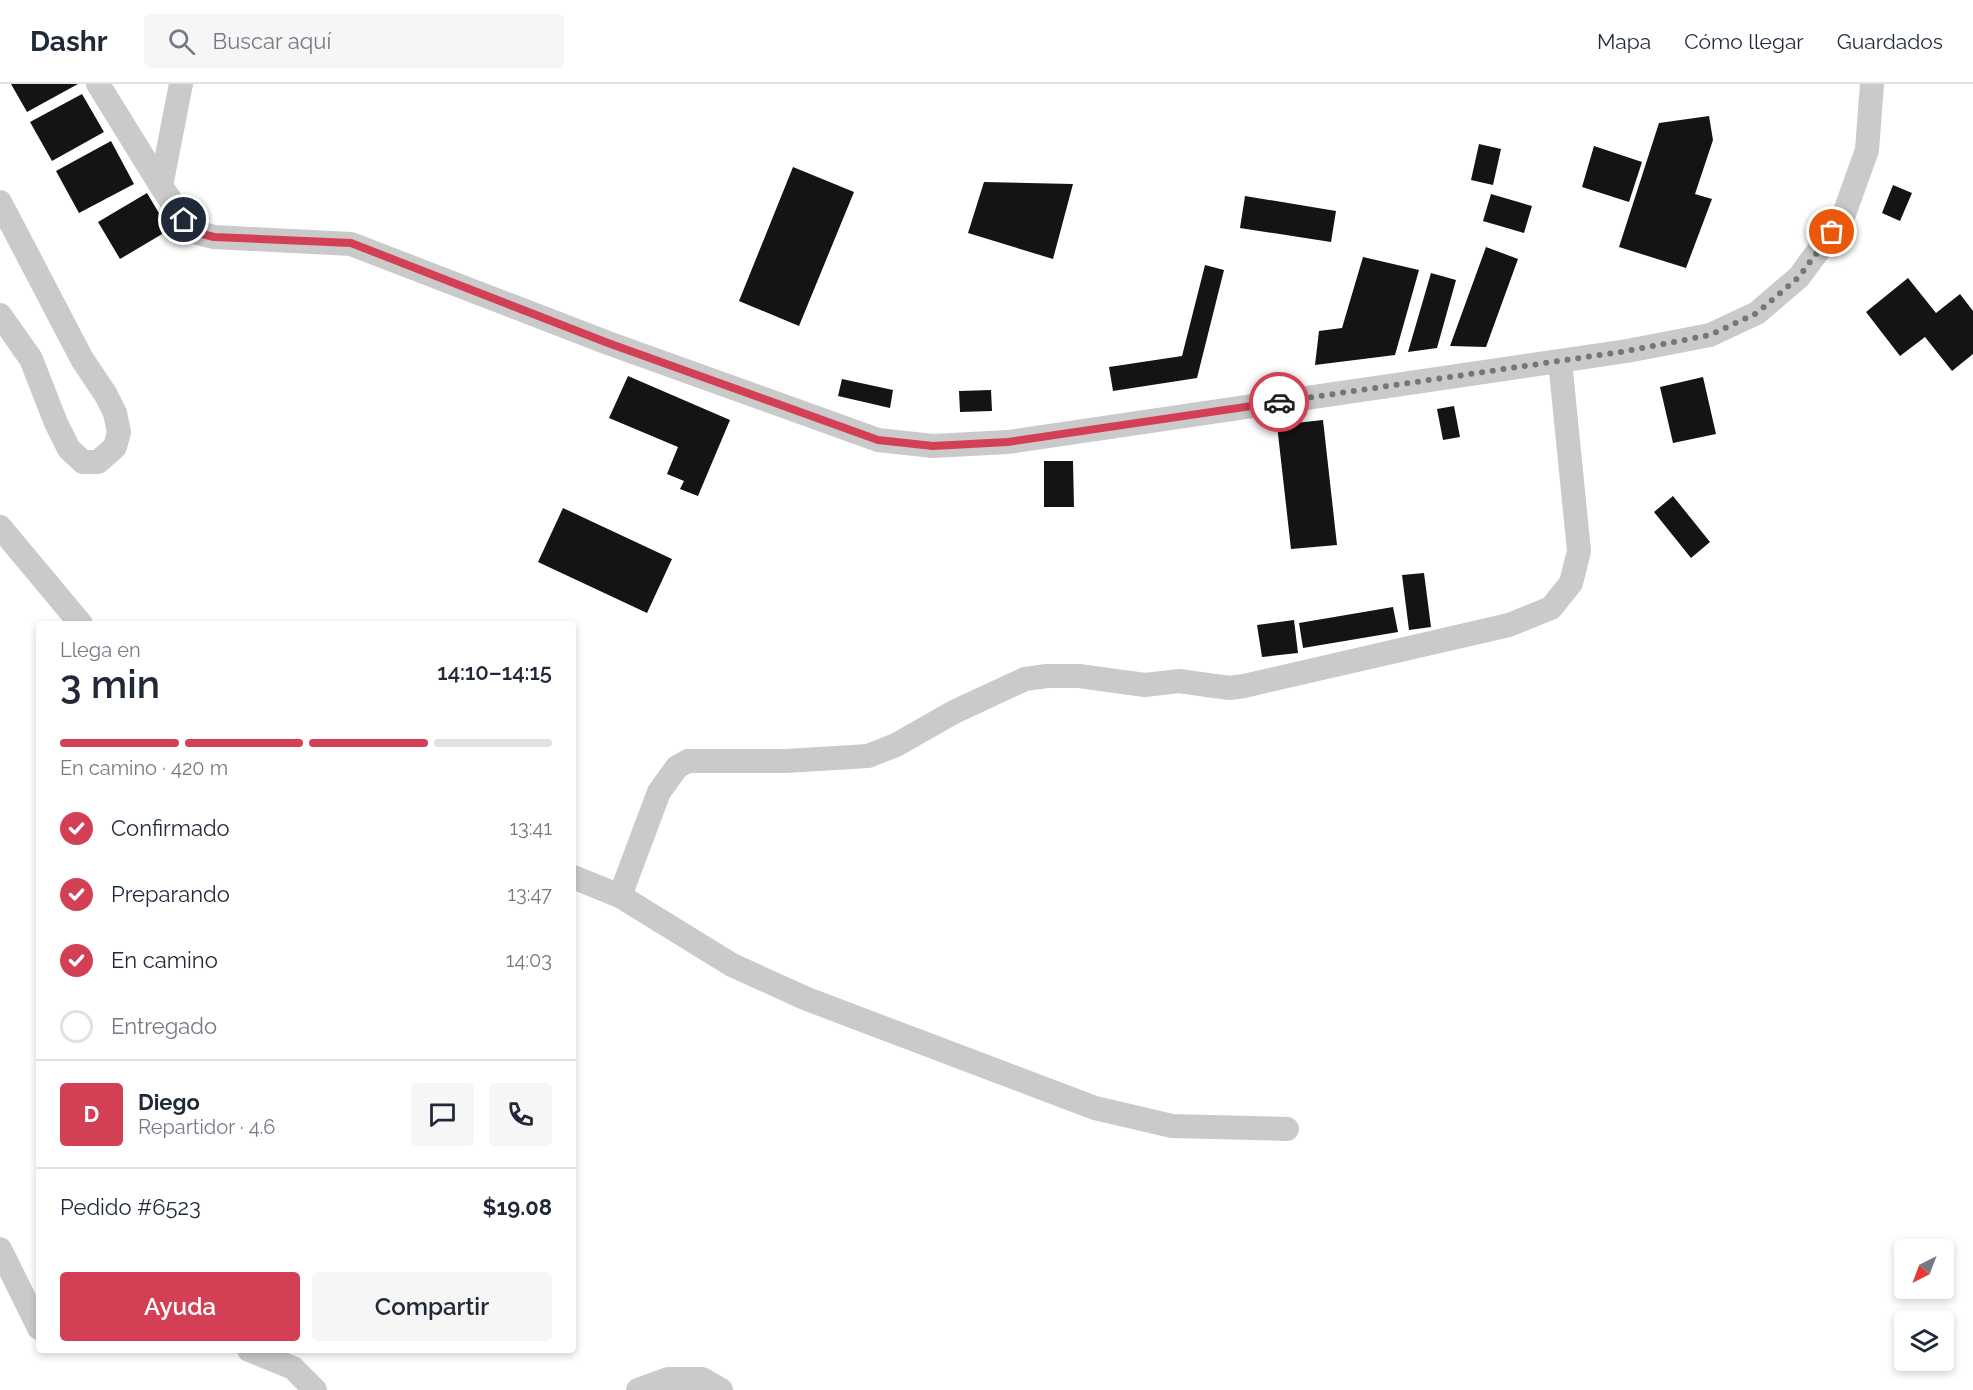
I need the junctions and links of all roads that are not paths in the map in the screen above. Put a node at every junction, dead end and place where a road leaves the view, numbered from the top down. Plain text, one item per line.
1 (98, 84) edge
2 (181, 84) edge
3 (1872, 84) edge
4 (161, 186) junction
5 (0, 201) edge
6 (0, 315) edge
7 (1560, 361) junction
8 (0, 527) edge
9 (78, 621) edge
10 (576, 878) edge
11 (620, 896) junction
12 (1287, 1129) dead end
13 (0, 1249) edge
14 (36, 1322) edge
15 (256, 1353) edge
16 (315, 1390) edge
17 (638, 1390) edge
18 (721, 1390) edge

1 - 4 street
2 - 4 street
3 - 7 street
4 - 7 street
5 - 6 street
7 - 11 street
8 - 9 street
10 - 11 street
11 - 12 street
13 - 14 street
15 - 16 street
17 - 18 street

